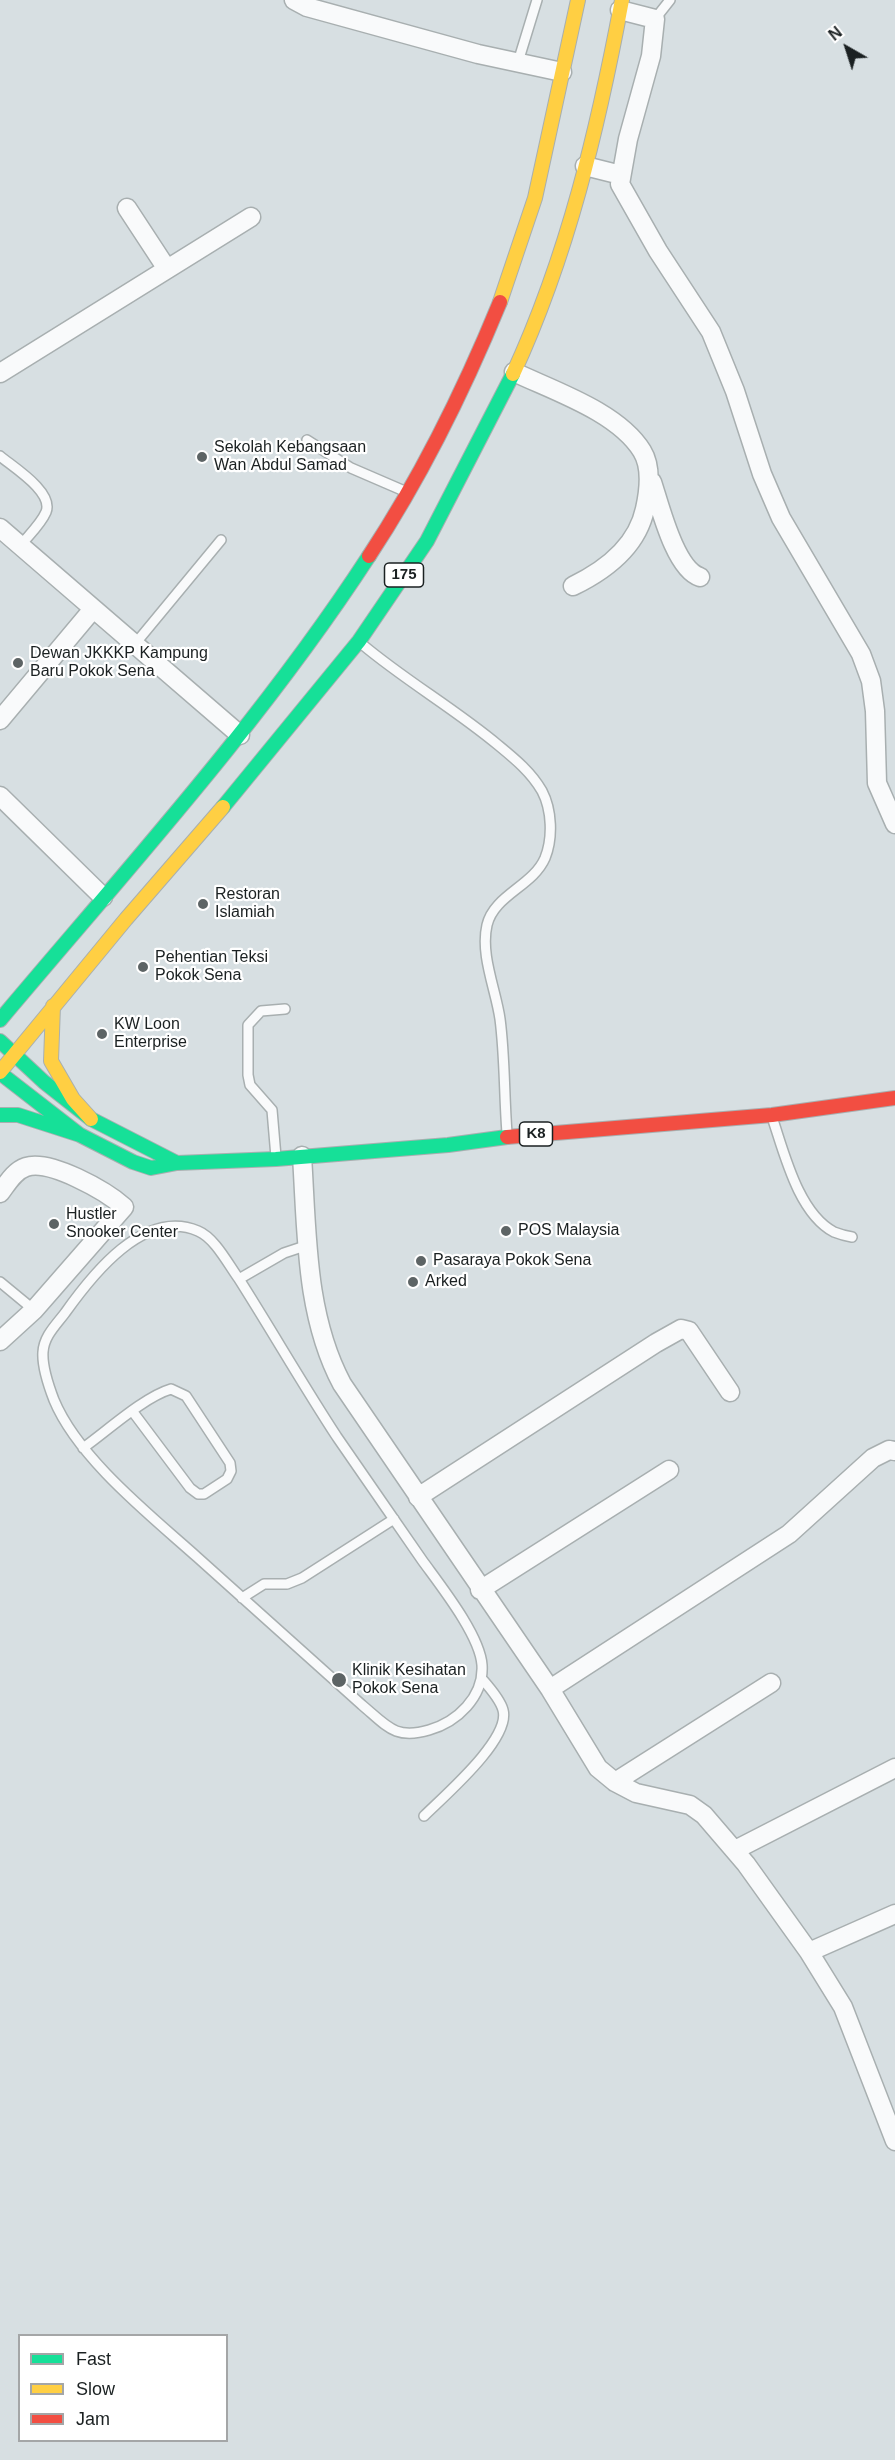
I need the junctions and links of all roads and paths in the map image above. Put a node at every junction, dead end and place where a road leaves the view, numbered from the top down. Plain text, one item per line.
1 (294, 0) edge
2 (537, 0) edge
3 (578, 0) edge
4 (670, 0) edge
5 (621, 5) edge
6 (655, 19) junction
7 (518, 62) junction
8 (562, 72) junction
9 (585, 166) junction
10 (621, 175) junction
11 (127, 208) dead end
12 (251, 217) dead end
13 (167, 269) junction
14 (514, 372) junction
15 (0, 373) edge
16 (308, 440) dead end
17 (0, 456) edge
18 (649, 475) junction
19 (408, 492) junction
20 (7, 539) edge
21 (221, 540) dead end
22 (700, 577) dead end
23 (573, 586) dead end
24 (93, 609) junction
25 (359, 641) junction
26 (135, 644) junction
27 (0, 720) edge
28 (240, 735) junction
29 (0, 796) edge
30 (895, 824) edge
31 (103, 897) junction
32 (32, 985) junction
33 (0, 997) edge
34 (54, 1006) junction
35 (285, 1009) dead end
36 (0, 1020) edge
37 (0, 1041) edge
38 (14, 1055) junction
39 (0, 1073) edge
40 (895, 1098) edge
41 (0, 1115) edge
42 (772, 1115) junction
43 (92, 1119) junction
44 (80, 1135) junction
45 (507, 1137) junction
46 (302, 1156) junction
47 (276, 1159) junction
48 (177, 1163) junction
49 (0, 1193) edge
50 (852, 1237) dead end
51 (308, 1245) junction
52 (239, 1279) junction
53 (0, 1282) edge
54 (34, 1310) junction
55 (0, 1341) edge
56 (730, 1392) dead end
57 (133, 1412) junction
58 (83, 1448) junction
59 (895, 1451) edge
60 (669, 1470) dead end
61 (418, 1497) junction
62 (394, 1519) junction
63 (480, 1590) junction
64 (242, 1598) junction
65 (482, 1679) junction
66 (771, 1683) dead end
67 (550, 1689) junction
68 (895, 1768) edge
69 (615, 1782) junction
70 (424, 1816) dead end
71 (735, 1850) junction
72 (895, 1914) edge
73 (808, 1952) junction
74 (895, 2141) edge

1 - 7 street
2 - 7 lane
3 - 8 main road, 175
4 - 6 lane
5 - 6 street
5 - 9 main road, 175
6 - 10 street
7 - 8 street
8 - 19 main road, 175
9 - 10 street
9 - 14 main road, 175
10 - 30 street
11 - 13 street
12 - 13 street
13 - 15 street
14 - 18 street
14 - 25 main road, 175
16 - 19 lane
17 - 20 lane
18 - 22 street
18 - 23 street
19 - 28 main road, 175
20 - 24 street
21 - 26 lane
24 - 26 street
24 - 27 street
25 - 34 main road, 175
25 - 45 lane
26 - 28 street
28 - 31 main road, 175
29 - 31 street
31 - 32 main road, 175
32 - 33 main road
32 - 36 main road, 175
34 - 38 main road, 175
34 - 43 main road
35 - 47 lane
37 - 38 main road
38 - 39 main road, 175
38 - 43 main road
39 - 44 main road, K8
40 - 42 main road, K8
41 - 44 main road
42 - 45 main road, K8
42 - 50 lane
43 - 48 main road
44 - 48 main road, K8
45 - 46 main road, K8
46 - 47 main road, K8
46 - 51 street
47 - 48 main road, K8
49 - 54 street
51 - 52 lane
51 - 61 street
52 - 58 lane
52 - 62 lane
53 - 54 lane
54 - 55 street
56 - 61 street
57 - 57 lane
57 - 58 lane
58 - 64 lane
59 - 67 street
60 - 63 street
61 - 63 street
62 - 64 lane
62 - 65 lane
63 - 67 street
64 - 65 lane
65 - 70 lane
66 - 69 street
67 - 69 street
68 - 71 street
69 - 71 street
71 - 73 street
72 - 73 street
73 - 74 street

